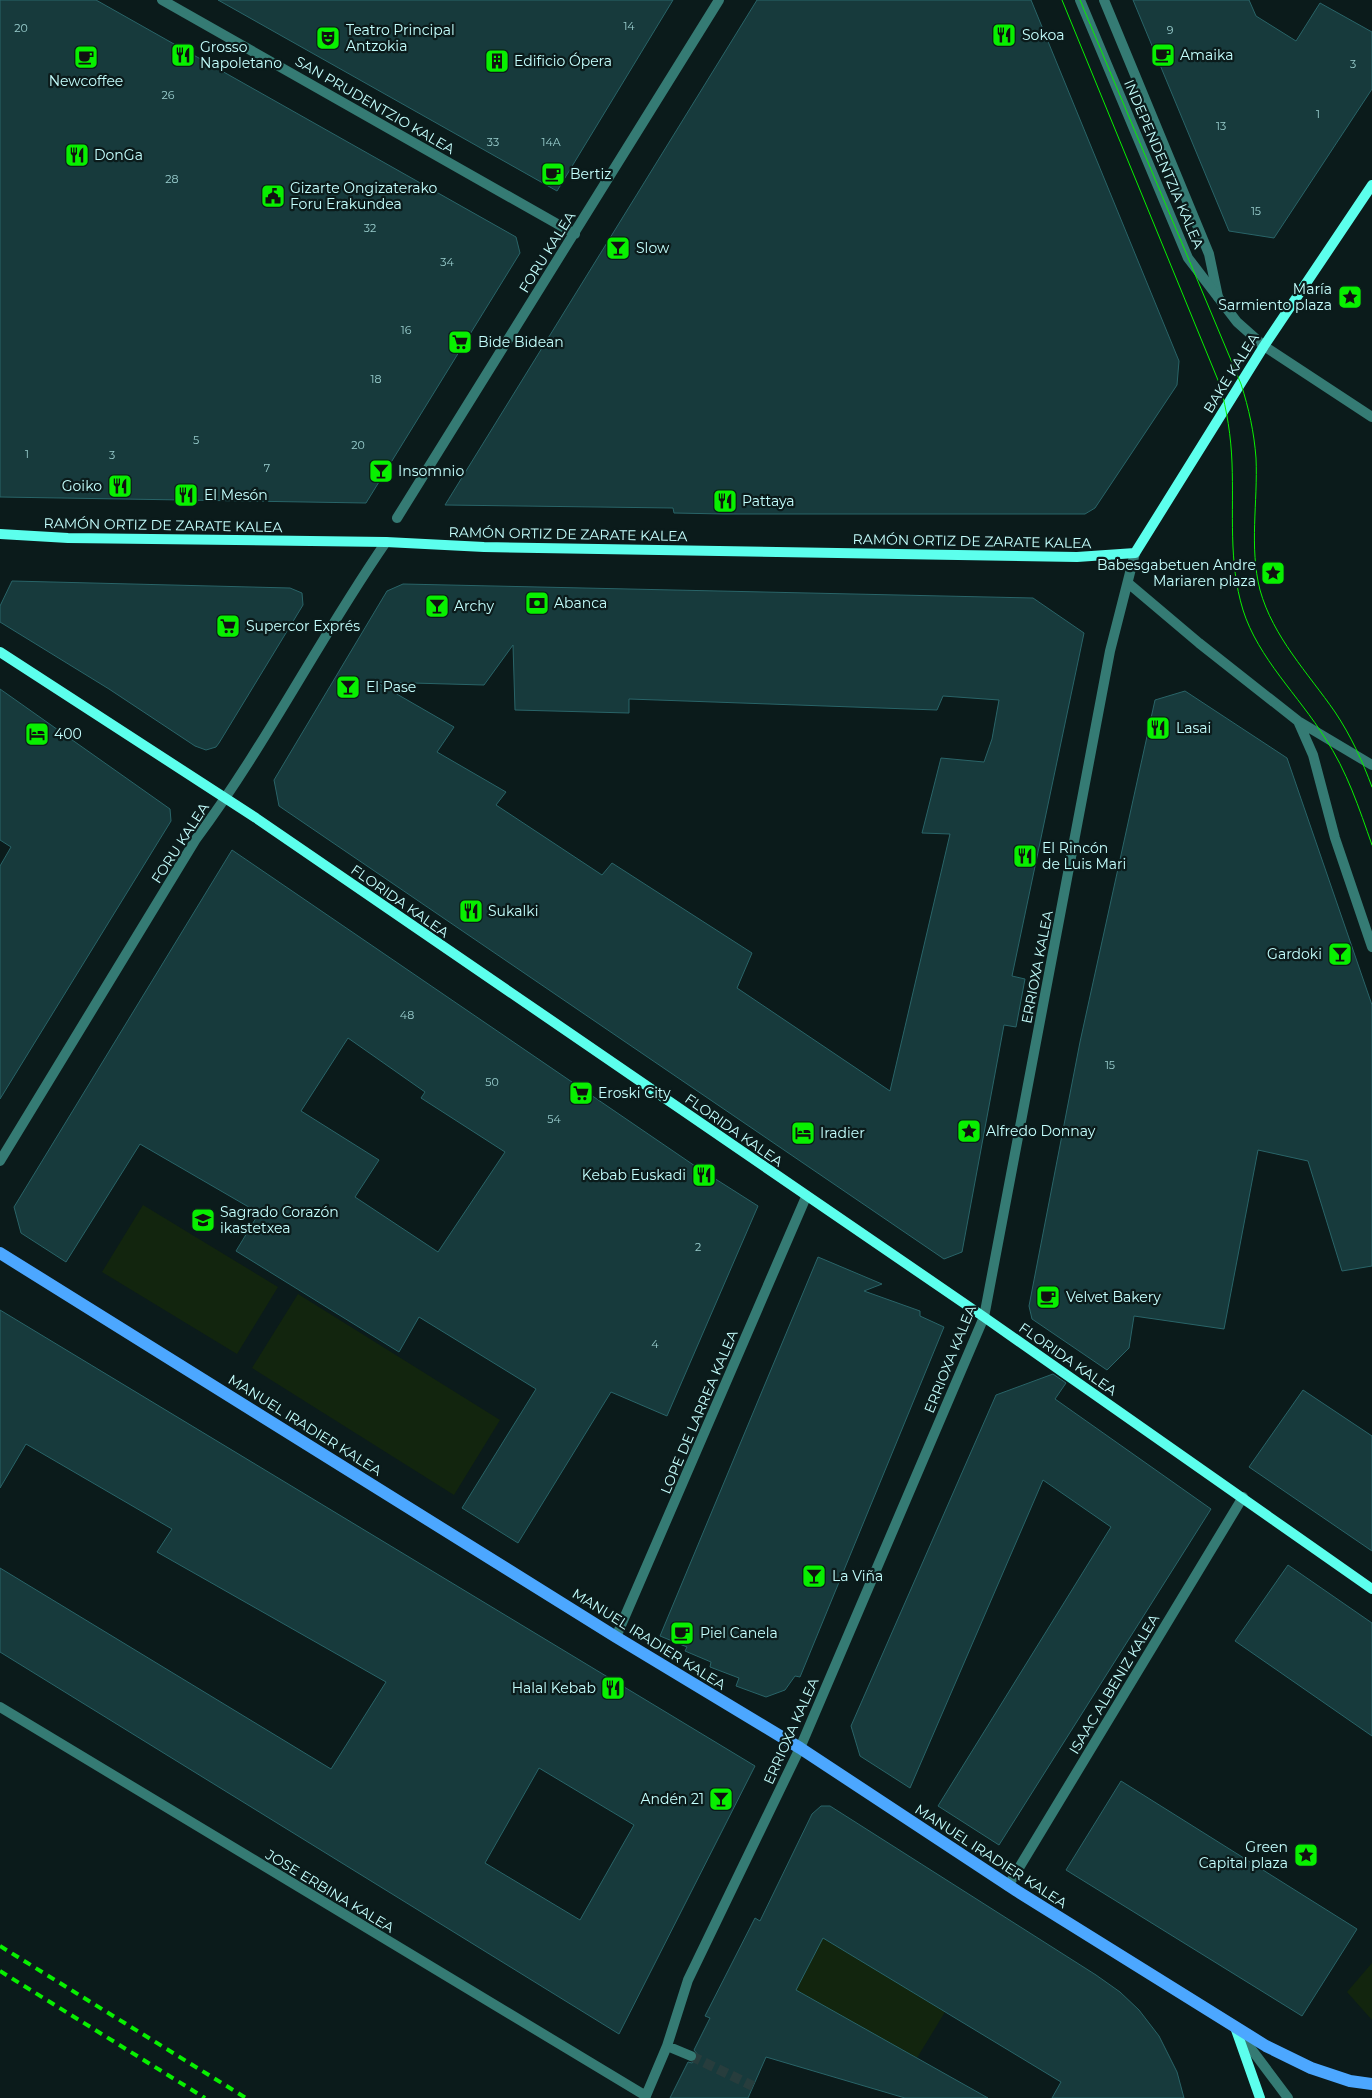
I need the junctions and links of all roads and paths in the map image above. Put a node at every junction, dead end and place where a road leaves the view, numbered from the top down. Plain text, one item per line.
1 (162, 0) edge
2 (719, 0) edge
3 (1080, 0) edge
4 (1104, 0) edge
5 (1372, 185) edge
6 (575, 234) junction
7 (1218, 297) junction
8 (1264, 346) junction
9 (1372, 417) edge
10 (397, 518) dead end
11 (0, 534) edge
12 (386, 542) junction
13 (1135, 553) junction
14 (1128, 583) junction
15 (0, 652) edge
16 (1298, 721) junction
17 (1372, 765) edge
18 (226, 798) junction
19 (1372, 947) edge
20 (0, 1161) edge
21 (806, 1197) junction
22 (0, 1253) edge
23 (984, 1317) junction
24 (1243, 1497) junction
25 (1372, 1588) edge
26 (616, 1637) junction
27 (0, 1707) edge
28 (800, 1748) junction
29 (1008, 1886) junction
30 (1235, 2027) junction
31 (667, 2046) junction
32 (691, 2056) tunnel mouth
33 (1372, 2084) edge
34 (645, 2097) edge
35 (1260, 2098) edge
36 (1288, 2098) edge

1 - 6 street, SAN PRUDENTZIO KALEA
2 - 6 street, FORU KALEA
3 - 7 street, INDEPENDENTZIA KALEA
4 - 7 street
5 - 8 street, BAKE KALEA
6 - 10 street, FORU KALEA
7 - 8 street, INDEPENDENTZIA KALEA
8 - 9 street, INDEPENDENTZIA KALEA
8 - 13 street, BAKE KALEA
11 - 12 street, RAMÓN ORTIZ DE ZARATE KALEA
12 - 13 street, RAMÓN ORTIZ DE ZARATE KALEA
12 - 18 street, FORU KALEA
13 - 14 street, ERRIOXA KALEA
14 - 16 street
14 - 23 street, ERRIOXA KALEA
15 - 18 street, FLORIDA KALEA
16 - 17 street
16 - 19 street
18 - 20 street, FORU KALEA
18 - 21 street, FLORIDA KALEA
21 - 23 street, FLORIDA KALEA
21 - 26 street, LOPE DE LARREA KALEA
22 - 26 main road, MANUEL IRADIER KALEA
23 - 24 street, FLORIDA KALEA
23 - 28 street, ERRIOXA KALEA
24 - 25 street, FLORIDA KALEA
24 - 29 street, ISAAC ALBENIZ KALEA
26 - 28 main road, MANUEL IRADIER KALEA
27 - 34 street, JOSE ERBINA KALEA
28 - 29 main road, MANUEL IRADIER KALEA
28 - 31 street, ERRIOXA KALEA
29 - 30 main road, MANUEL IRADIER KALEA
30 - 33 main road, MANUEL IRADIER KALEA
30 - 35 street
30 - 36 street
31 - 32 street
31 - 34 street, ERRIOXA KALEA

